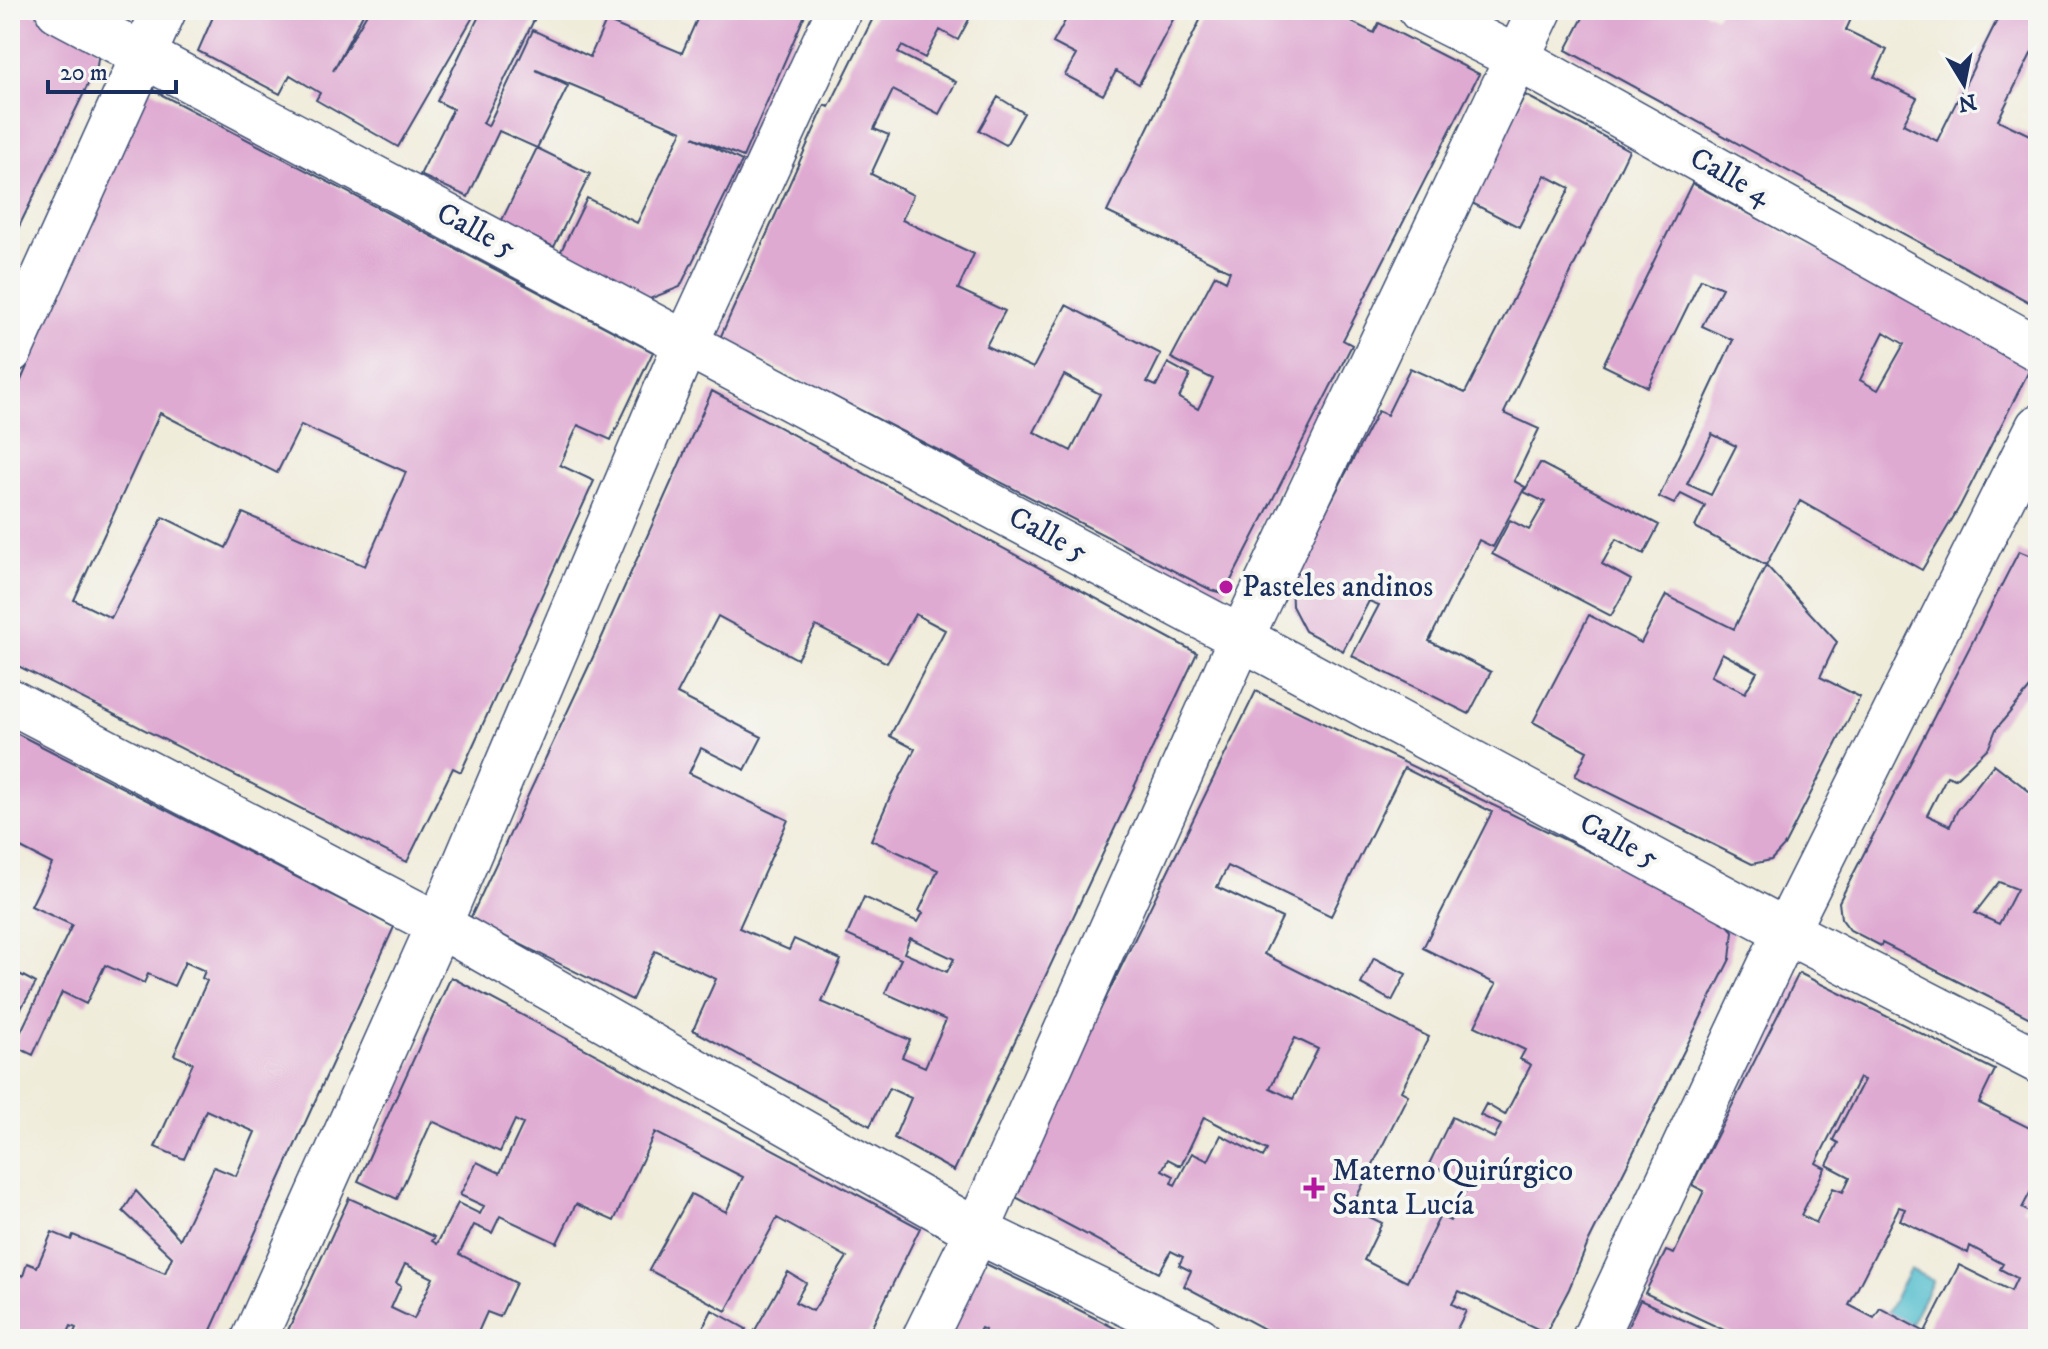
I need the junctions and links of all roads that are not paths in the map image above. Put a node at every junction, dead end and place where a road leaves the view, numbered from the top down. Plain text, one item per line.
1 (58, 10) edge
2 (164, 10) edge
3 (839, 10) edge
4 (1421, 10) edge
5 (1540, 10) edge
6 (144, 55) junction
7 (1517, 58) junction
8 (686, 343) junction
9 (2038, 349) edge
10 (10, 351) edge
11 (2038, 427) edge
12 (1241, 638) junction
13 (10, 701) edge
14 (439, 925) junction
15 (1786, 931) junction
16 (2038, 1061) edge
17 (977, 1231) junction
18 (254, 1339) edge
19 (924, 1339) edge
20 (1199, 1339) edge
21 (1594, 1339) edge

1 - 6 street, Calle 5
2 - 6 street
3 - 8 street
4 - 7 street, Calle 4
5 - 7 street
6 - 8 street, Calle 5
6 - 10 street
7 - 9 street, Calle 4
7 - 12 street
8 - 12 street, Calle 5
8 - 14 street
11 - 15 street
12 - 15 street, Calle 5
12 - 17 street
13 - 14 street
14 - 17 street
14 - 18 street
15 - 16 street, Calle 5
15 - 21 street
17 - 19 street
17 - 20 street

